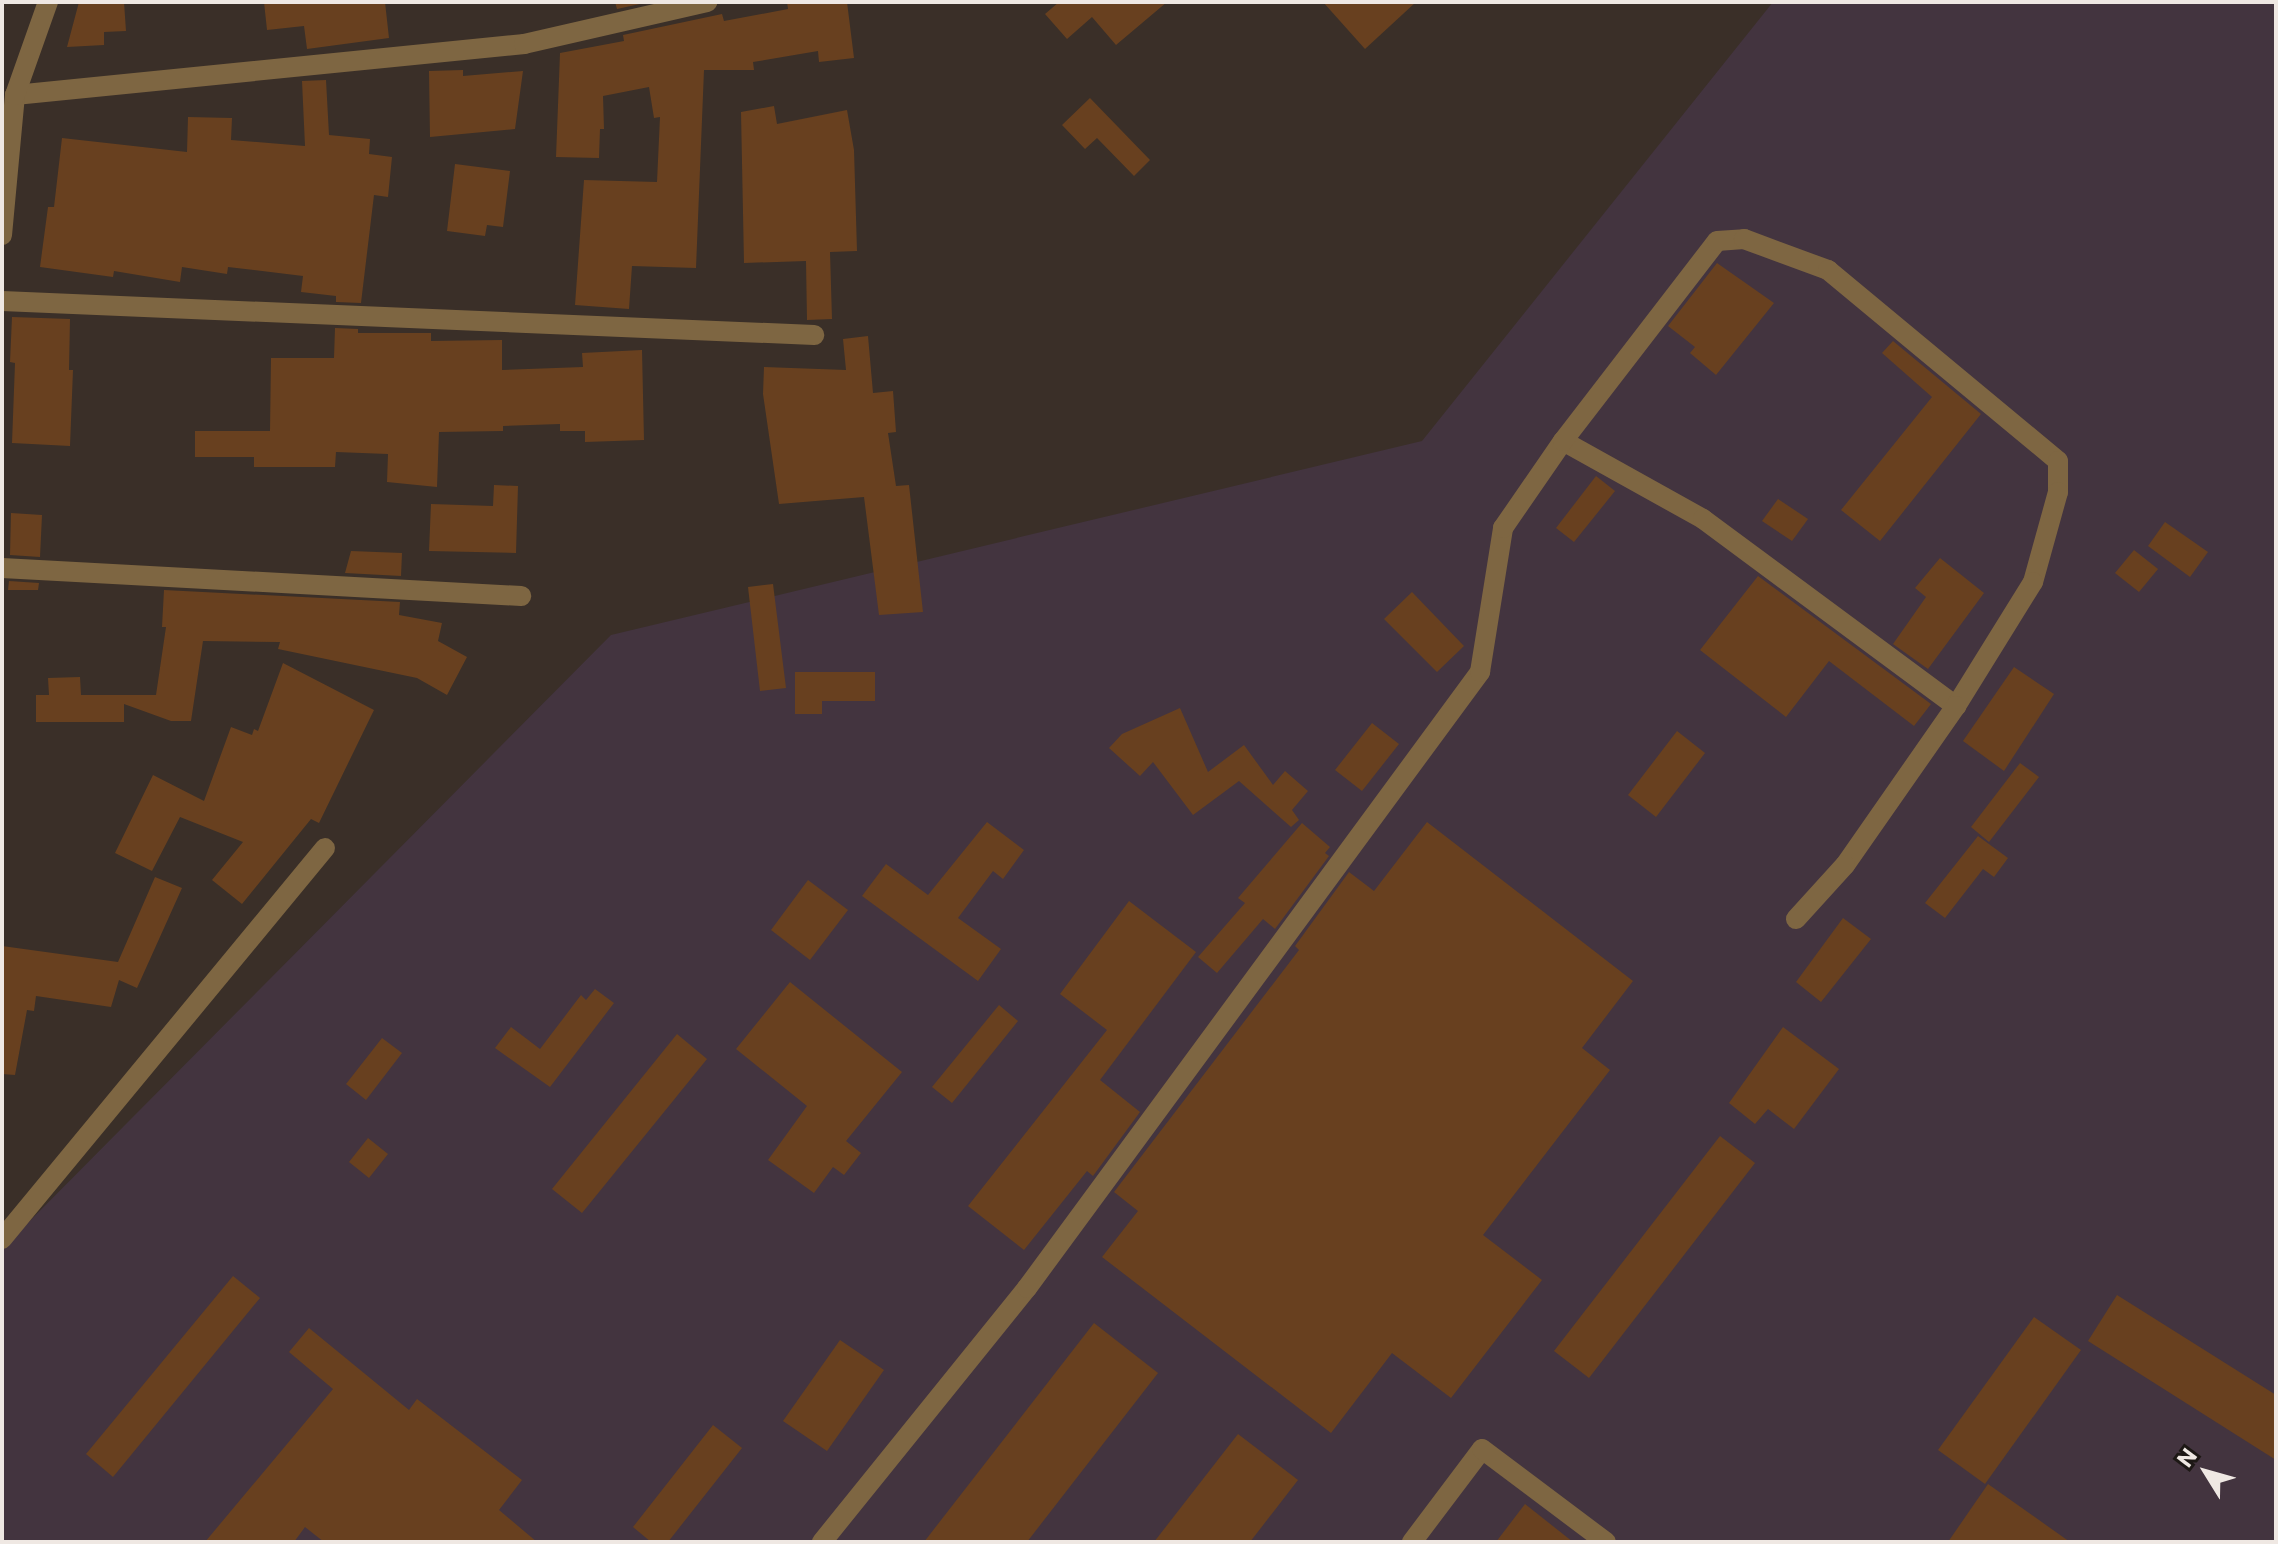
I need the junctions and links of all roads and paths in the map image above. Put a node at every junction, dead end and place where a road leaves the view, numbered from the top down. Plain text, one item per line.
1 (48, 2) edge
2 (707, 2) edge
3 (15, 95) junction
4 (6, 163) edge
5 (2, 235) edge
6 (2, 301) edge
7 (814, 335) dead end
8 (1563, 441) junction
9 (2, 568) edge
10 (521, 596) dead end
11 (1956, 706) junction
12 (325, 848) dead end
13 (1796, 919) dead end
14 (2, 1239) edge
15 (822, 1542) edge
16 (1412, 1542) edge
17 (1606, 1542) edge

1 - 3 street
2 - 3 street
3 - 4 street
4 - 5 street
6 - 7 street
8 - 11 street
8 - 11 street
8 - 15 street
9 - 10 street
11 - 13 street
12 - 14 street
16 - 17 street

